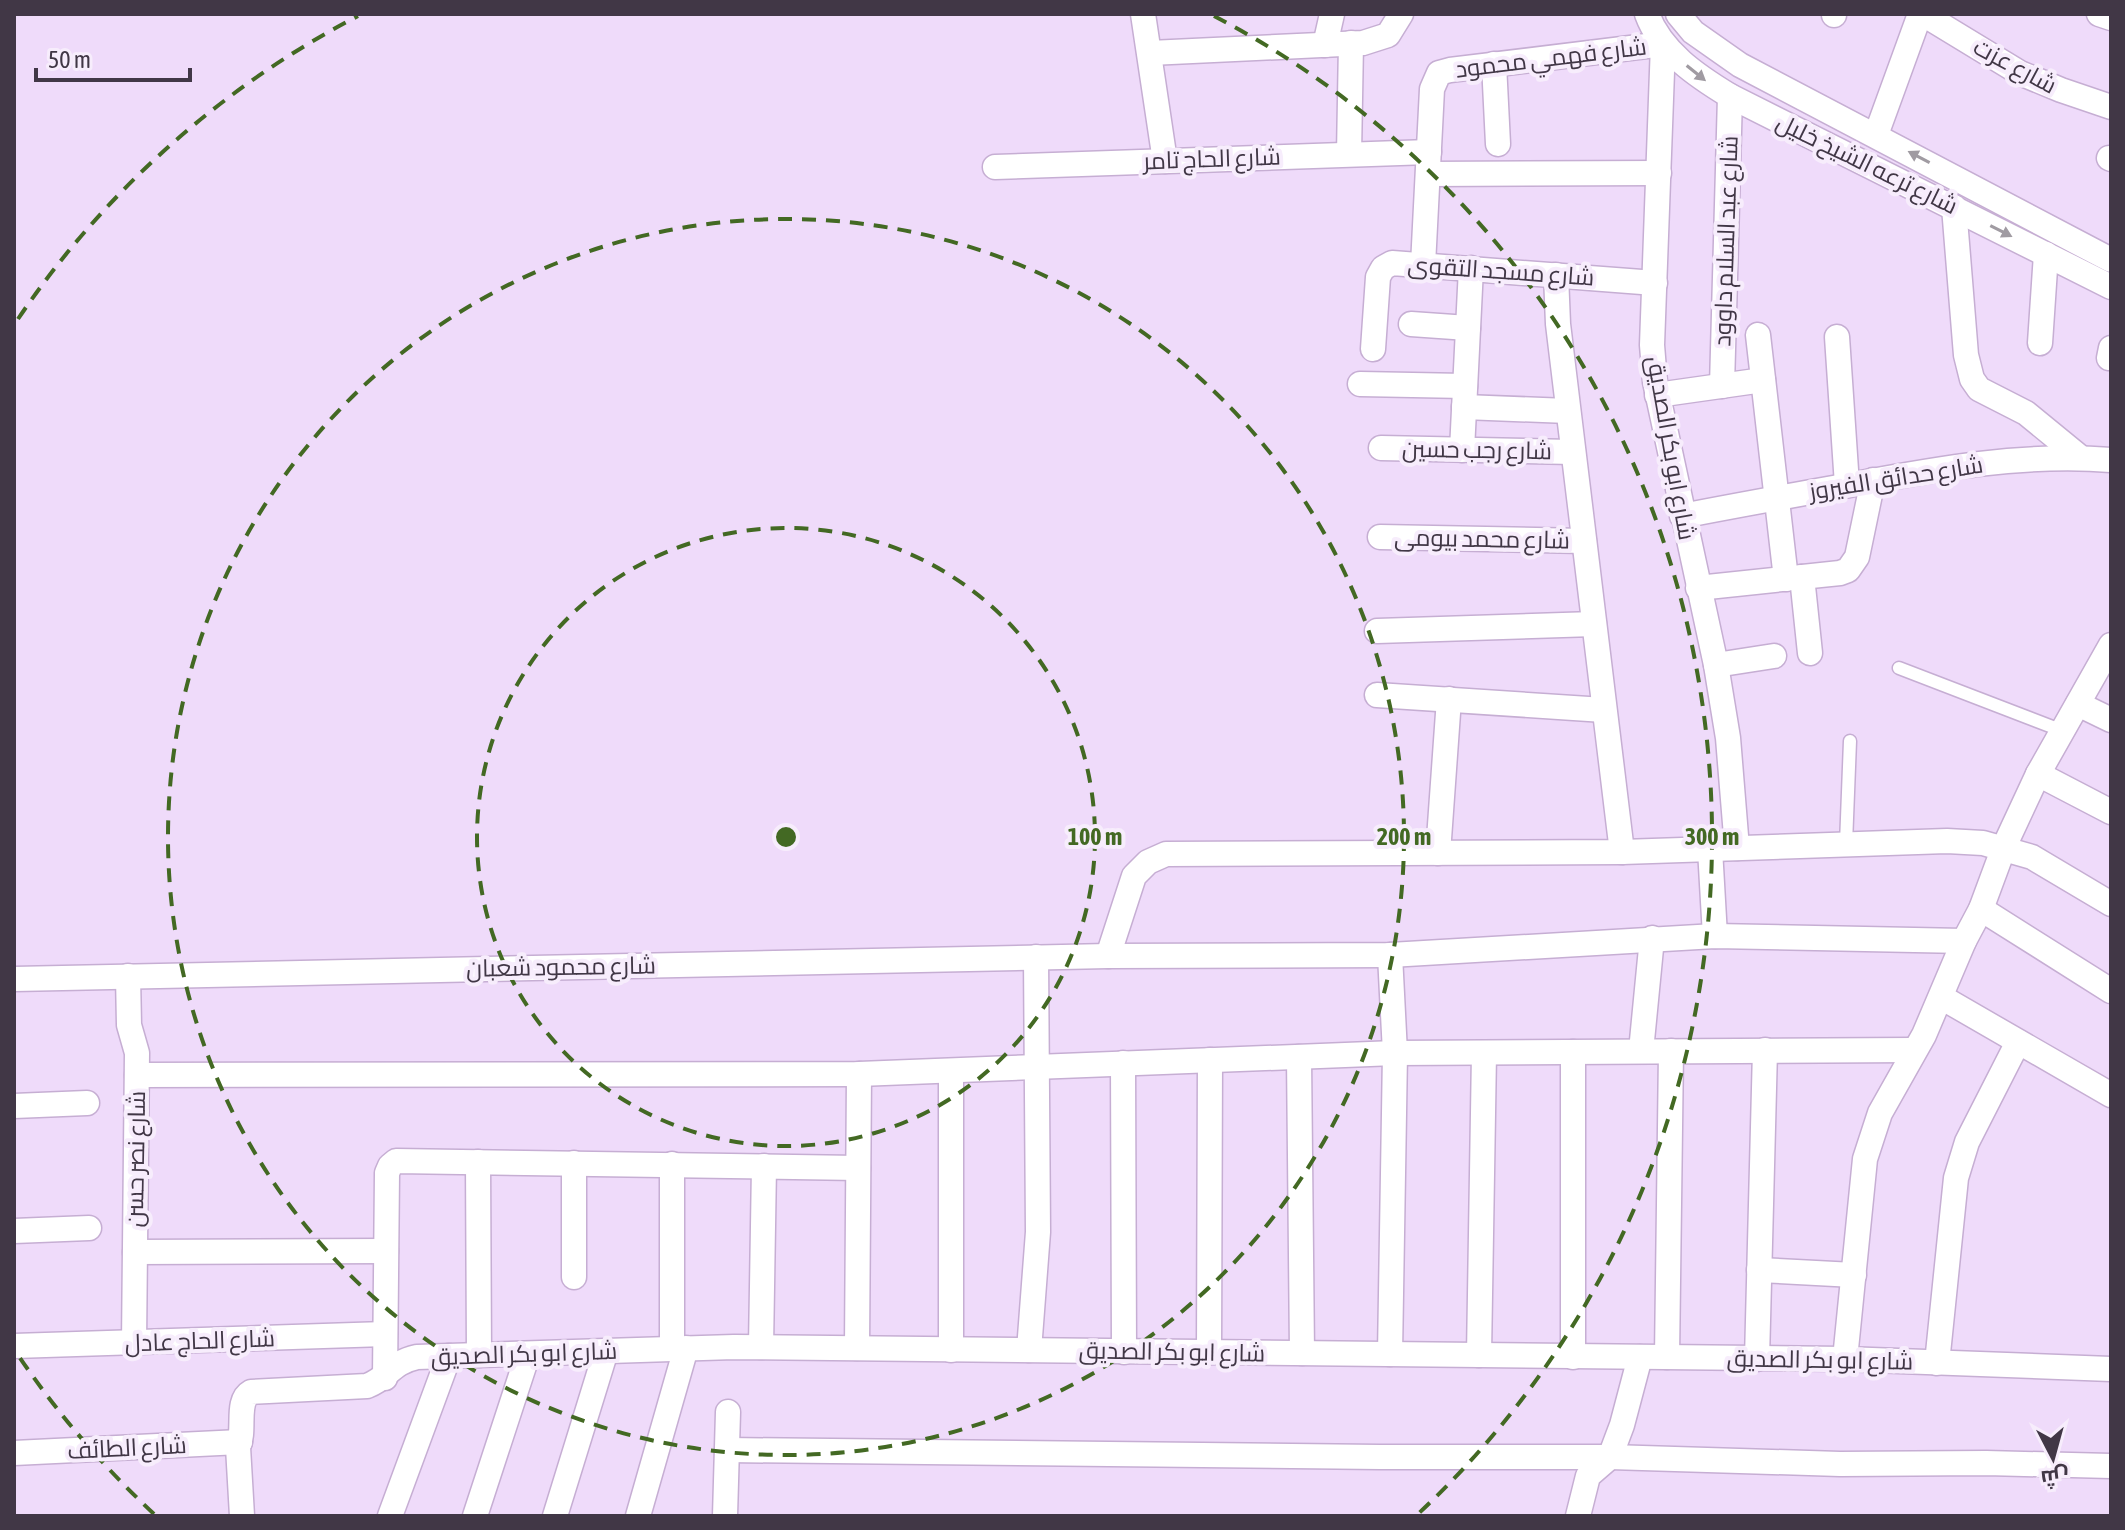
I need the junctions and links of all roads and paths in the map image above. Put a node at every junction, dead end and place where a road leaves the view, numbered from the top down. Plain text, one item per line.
1 (1143, 14) edge
2 (1332, 14) edge
3 (1401, 14) edge
4 (1647, 14) edge
5 (1678, 14) edge
6 (1922, 14) edge
7 (2099, 14) edge
8 (2111, 18) edge
9 (1351, 43) junction
10 (1663, 44) junction
11 (1325, 45) junction
12 (1150, 53) junction
13 (1494, 64) junction
14 (1730, 96) junction
15 (2111, 107) edge
16 (1876, 135) junction
17 (1498, 144) dead end
18 (1349, 154) junction
19 (1165, 161) junction
20 (1429, 163) junction
21 (995, 167) dead end
22 (1659, 173) junction
23 (1954, 207) junction
24 (2046, 254) junction
25 (2111, 260) edge
26 (1423, 265) junction
27 (1471, 268) junction
28 (1556, 275) junction
29 (1655, 283) junction
30 (2111, 287) edge
31 (1411, 324) dead end
32 (1468, 328) junction
33 (1758, 335) dead end
34 (1837, 337) dead end
35 (2040, 343) dead end
36 (1373, 349) dead end
37 (1763, 380) junction
38 (1360, 384) dead end
39 (1722, 386) junction
40 (1657, 395) junction
41 (1464, 396) junction
42 (1568, 411) junction
43 (1381, 448) dead end
44 (1462, 450) junction
45 (1573, 452) junction
46 (2081, 458) junction
47 (2111, 460) edge
48 (1873, 480) junction
49 (1847, 485) junction
50 (1776, 498) junction
51 (1682, 516) junction
52 (1380, 537) dead end
53 (1584, 541) junction
54 (1794, 578) junction
55 (1698, 588) junction
56 (1594, 624) junction
57 (1377, 631) dead end
58 (2111, 645) edge
59 (1810, 653) dead end
60 (1774, 656) dead end
61 (1716, 665) junction
62 (1899, 668) dead end
63 (1377, 695) dead end
64 (1449, 699) junction
65 (2078, 704) junction
66 (1604, 710) junction
67 (2111, 720) edge
68 (2063, 731) junction
69 (1850, 741) dead end
70 (2038, 774) junction
71 (2111, 812) edge
72 (1846, 844) junction
73 (2004, 847) junction
74 (1737, 848) junction
75 (1710, 849) junction
76 (1622, 852) junction
77 (1438, 853) junction
78 (2111, 904) edge
79 (1981, 909) junction
80 (1715, 936) junction
81 (1652, 938) junction
82 (1964, 941) junction
83 (1390, 955) junction
84 (1108, 956) junction
85 (1036, 957) junction
86 (128, 976) junction
87 (14, 979) edge
88 (2111, 991) edge
89 (1941, 997) junction
90 (2018, 1042) junction
91 (1765, 1050) junction
92 (1913, 1050) junction
93 (1641, 1051) junction
94 (1671, 1051) junction
95 (1573, 1052) junction
96 (1395, 1053) junction
97 (1484, 1053) junction
98 (1299, 1057) junction
99 (1210, 1060) junction
100 (1123, 1063) junction
101 (1037, 1066) junction
102 (951, 1071) junction
103 (859, 1074) junction
104 (137, 1075) junction
105 (2111, 1095) edge
106 (87, 1103) dead end
107 (14, 1106) edge
108 (478, 1162) junction
109 (574, 1163) junction
110 (672, 1164) junction
111 (764, 1166) junction
112 (858, 1168) junction
113 (89, 1228) dead end
114 (14, 1231) edge
115 (386, 1251) junction
116 (135, 1252) junction
117 (1759, 1270) junction
118 (1854, 1275) junction
119 (574, 1277) dead end
120 (385, 1334) junction
121 (134, 1344) junction
122 (14, 1346) edge
123 (761, 1347) junction
124 (857, 1348) junction
125 (679, 1349) junction
126 (951, 1350) junction
127 (1029, 1350) junction
128 (606, 1351) junction
129 (1124, 1352) junction
130 (1209, 1352) junction
131 (1302, 1353) junction
132 (528, 1354) junction
133 (1390, 1354) junction
134 (479, 1355) junction
135 (1479, 1355) junction
136 (449, 1356) junction
137 (1573, 1357) junction
138 (1640, 1357) junction
139 (1667, 1357) junction
140 (1757, 1359) junction
141 (1845, 1359) junction
142 (1937, 1363) junction
143 (2111, 1369) edge
144 (385, 1378) junction
145 (728, 1412) dead end
146 (240, 1442) junction
147 (728, 1450) junction
148 (14, 1453) edge
149 (1610, 1457) junction
150 (2111, 1466) edge
151 (242, 1516) edge
152 (390, 1516) edge
153 (475, 1516) edge
154 (555, 1516) edge
155 (638, 1516) edge
156 (725, 1516) edge
157 (1578, 1516) edge

1 - 12 street
2 - 11 street
3 - 9 street
4 - 10 street, شارع ترعه الشيخ خليل
5 - 16 street, شارع ترعه الشيخ خليل
6 - 15 street, شارع عزت
6 - 16 street
7 - 8 street
9 - 11 street
9 - 18 street
10 - 13 street, شارع فهمي محمود
10 -> 14 street, شارع ترعه الشيخ خليل
10 - 22 street, شارع ابو بكر الصديق
11 - 12 street
12 - 19 street
13 - 17 street
13 - 20 street, شارع فهمي محمود
14 - 23 street, شارع ترعه الشيخ خليل
14 - 39 street, شارع عبد السلام داوود
25 -> 16 street, شارع ترعه الشيخ خليل
18 - 19 street, شارع الحاج تامر
18 - 20 street, شارع الحاج تامر
19 - 21 street, شارع الحاج تامر
20 - 22 street, شارع الحاج تامر
20 - 26 street
22 - 29 street, شارع ابو بكر الصديق
23 -> 24 street, شارع ترعه الشيخ خليل
23 - 46 street
24 - 30 street, شارع ترعه الشيخ خليل
24 - 35 street
26 - 27 street, شارع مسجد التقوى
26 - 36 street, شارع مسجد التقوى
27 - 28 street, شارع مسجد التقوى
27 - 32 street
28 - 29 street, شارع مسجد التقوى
28 - 42 street
29 - 40 street, شارع ابو بكر الصديق
31 - 32 street
32 - 41 street
33 - 37 street, شارع عبد السلام داوود
34 - 49 street
37 - 39 street
37 - 50 street, شارع عبد السلام داوود
38 - 41 street
39 - 40 street
40 - 51 street, شارع ابو بكر الصديق
41 - 42 street
41 - 44 street
42 - 45 street
43 - 44 street, شارع رجب حسين
44 - 45 street, شارع رجب حسين
45 - 53 street
46 - 47 street, شارع حدائق الفيروز
46 - 48 street, شارع حدائق الفيروز
48 - 49 street, شارع حدائق الفيروز
48 - 54 street
49 - 50 street, شارع حدائق الفيروز
50 - 51 street, شارع حدائق الفيروز
50 - 54 street, شارع عبد السلام داوود
51 - 55 street, شارع ابو بكر الصديق
52 - 53 street, شارع محمد بيومى
53 - 56 street
54 - 55 street
54 - 59 street, شارع عبد السلام داوود
55 - 61 street, شارع ابو بكر الصديق
56 - 57 street
56 - 66 street
58 - 65 street
60 - 61 street
61 - 74 street, شارع ابو بكر الصديق
62 - 68 lane
63 - 64 street
64 - 66 street
64 - 77 street
65 - 67 street
65 - 68 street
66 - 76 street
68 - 70 street
69 - 72 lane
70 - 71 street
70 - 73 street
72 - 73 street
72 - 74 street
73 - 78 street
73 - 79 street
74 - 75 street
75 - 76 street
75 - 80 street
76 - 77 street
77 - 84 street
79 - 82 street
79 - 88 street
80 - 81 street, شارع محمود شعبان
80 - 82 street, شارع محمود شعبان
81 - 83 street, شارع محمود شعبان
81 - 93 street
82 - 89 street
83 - 84 street, شارع محمود شعبان
83 - 96 street
84 - 85 street, شارع محمود شعبان
85 - 86 street, شارع محمود شعبان
85 - 101 street
86 - 87 street, شارع محمود شعبان
86 - 104 street, شارع نصر حسن
89 - 90 street
89 - 92 street
90 - 105 street
90 - 142 street
91 - 92 street
91 - 94 street
91 - 117 street
92 - 118 street
93 - 94 street
93 - 95 street
94 - 139 street
95 - 97 street
95 - 137 street
96 - 97 street
96 - 98 street
96 - 133 street
97 - 135 street
98 - 99 street
98 - 131 street
99 - 100 street
99 - 130 street
100 - 101 street
100 - 129 street
101 - 102 street
101 - 127 street
102 - 103 street
102 - 126 street
103 - 104 street
103 - 112 street
104 - 116 street, شارع نصر حسن
106 - 107 street
108 - 109 street
108 - 115 street
108 - 134 street
109 - 110 street
109 - 119 street
110 - 111 street
110 - 125 street
111 - 112 street
111 - 123 street
112 - 124 street
113 - 114 street
115 - 116 street
115 - 120 street
116 - 121 street, شارع نصر حسن
117 - 118 street
117 - 140 street
118 - 141 street
120 - 121 street, شارع الحاج عادل
120 - 144 street
121 - 122 street, شارع الحاج عادل
123 - 124 street, شارع ابو بكر الصديق
123 - 125 street, شارع ابو بكر الصديق
124 - 126 street, شارع ابو بكر الصديق
125 - 128 street, شارع ابو بكر الصديق
125 - 155 street
126 - 127 street, شارع ابو بكر الصديق
127 - 129 street, شارع ابو بكر الصديق
128 - 132 street, شارع ابو بكر الصديق
128 - 154 street
129 - 130 street, شارع ابو بكر الصديق
130 - 131 street, شارع ابو بكر الصديق
131 - 133 street, شارع ابو بكر الصديق
132 - 134 street, شارع ابو بكر الصديق
132 - 153 street
133 - 135 street, شارع ابو بكر الصديق
134 - 136 street, شارع ابو بكر الصديق
135 - 137 street, شارع ابو بكر الصديق
136 - 144 street, شارع ابو بكر الصديق
136 - 152 street
137 - 138 street, شارع ابو بكر الصديق
138 - 139 street, شارع ابو بكر الصديق
138 - 149 street
139 - 140 street, شارع ابو بكر الصديق
140 - 141 street, شارع ابو بكر الصديق
141 - 142 street, شارع ابو بكر الصديق
142 - 143 street, شارع ابو بكر الصديق
144 - 146 street, شارع ابو بكر الصديق
145 - 147 street
146 - 148 street, شارع الطائف
146 - 151 street
147 - 149 street
147 - 156 street
149 - 150 street
149 - 157 street

